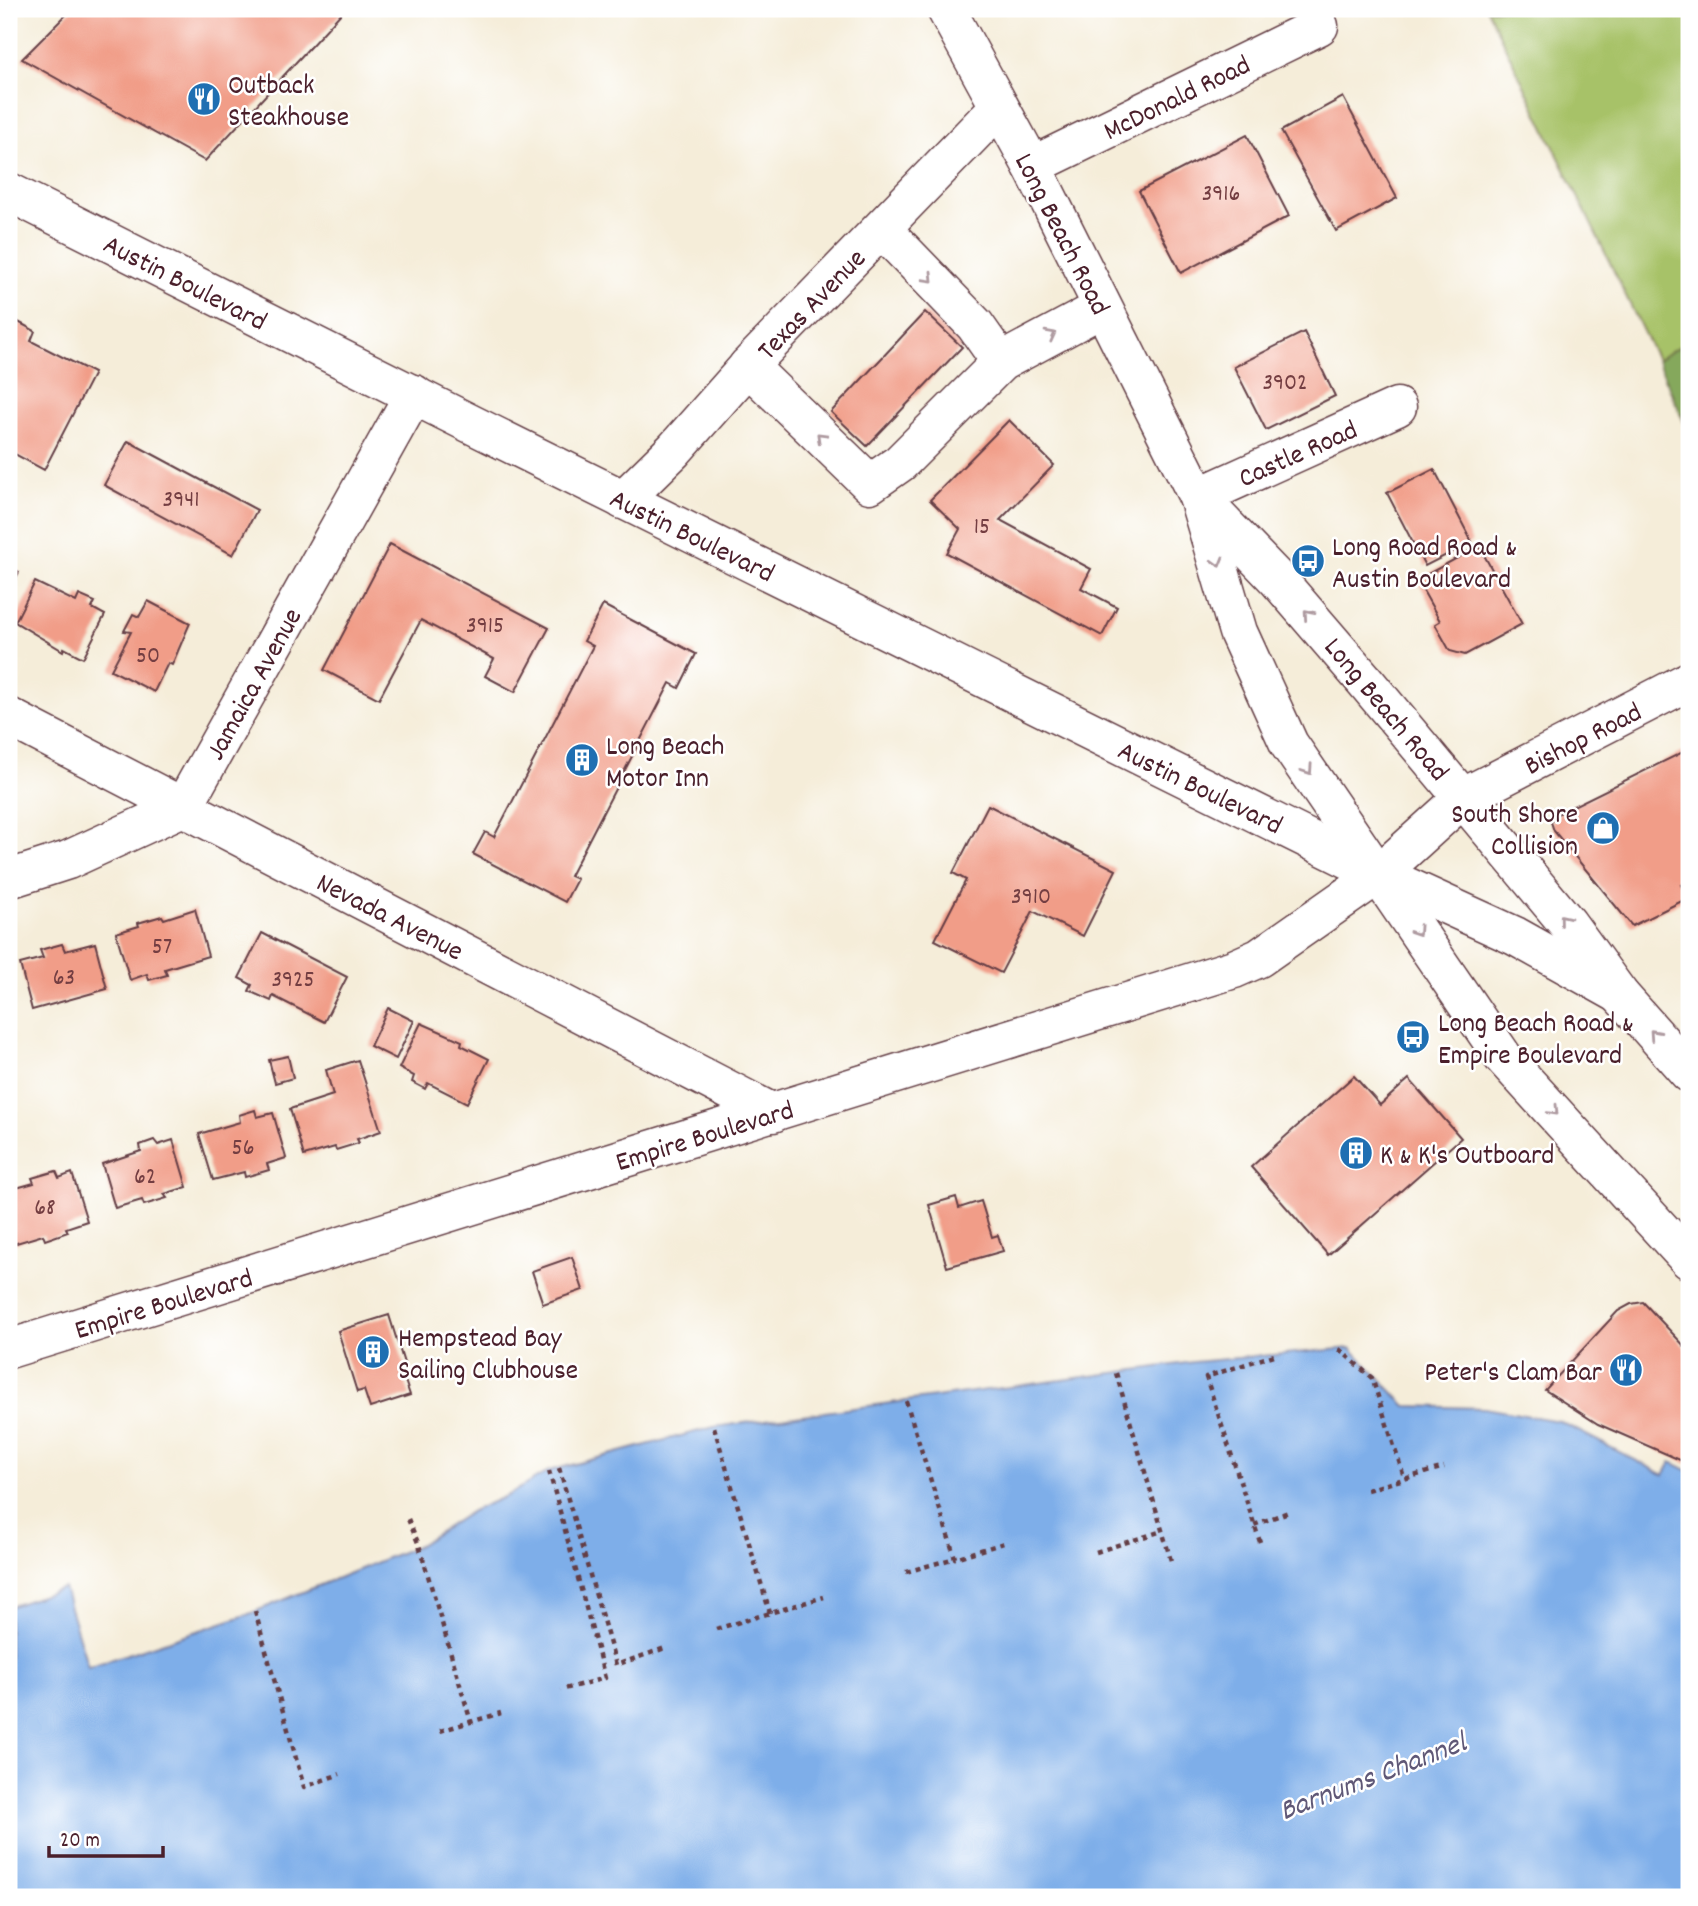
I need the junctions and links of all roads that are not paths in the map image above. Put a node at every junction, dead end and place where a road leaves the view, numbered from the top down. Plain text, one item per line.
1 (946, 9) edge
2 (1319, 26) dead end
3 (998, 108) junction
4 (1032, 166) junction
5 (9, 192) edge
6 (882, 229) junction
7 (1102, 308) junction
8 (1001, 362) junction
9 (748, 366) junction
10 (414, 394) junction
11 (1397, 407) dead end
12 (1198, 497) junction
13 (623, 499) junction
14 (1689, 681) edge
15 (9, 717) edge
16 (1464, 797) junction
17 (183, 807) junction
18 (1379, 874) junction
19 (9, 879) edge
20 (1619, 994) junction
21 (1689, 1073) edge
22 (773, 1113) junction
23 (1689, 1260) edge
24 (9, 1349) edge

1 - 3 street, Long Beach Road
2 - 4 street, McDonald Road
3 - 4 street, Long Beach Road
3 - 6 street, Texas Avenue
4 - 7 street, Long Beach Road
5 - 10 street, Austin Boulevard
6 -> 8 street
6 - 9 street, Texas Avenue
8 -> 7 street
7 - 12 street, Long Beach Road
8 -> 9 street
9 - 13 street, Texas Avenue
10 - 13 street, Austin Boulevard
10 - 17 street, Jamaica Avenue
11 - 12 street, Castle Road
16 -> 12 street, Long Beach Road
12 -> 18 street, Long Beach Road
13 - 18 street, Austin Boulevard
14 - 16 street, Bishop Road
15 - 17 street, Nevada Avenue
16 - 18 street, Bishop Road
20 -> 16 street, Long Beach Road
17 - 19 street
17 - 22 street, Nevada Avenue
18 - 20 street, Long Beach Road
18 - 22 street, Empire Boulevard
18 -> 23 street, Long Beach Road
21 -> 20 street, Long Beach Road
22 - 24 street, Empire Boulevard

